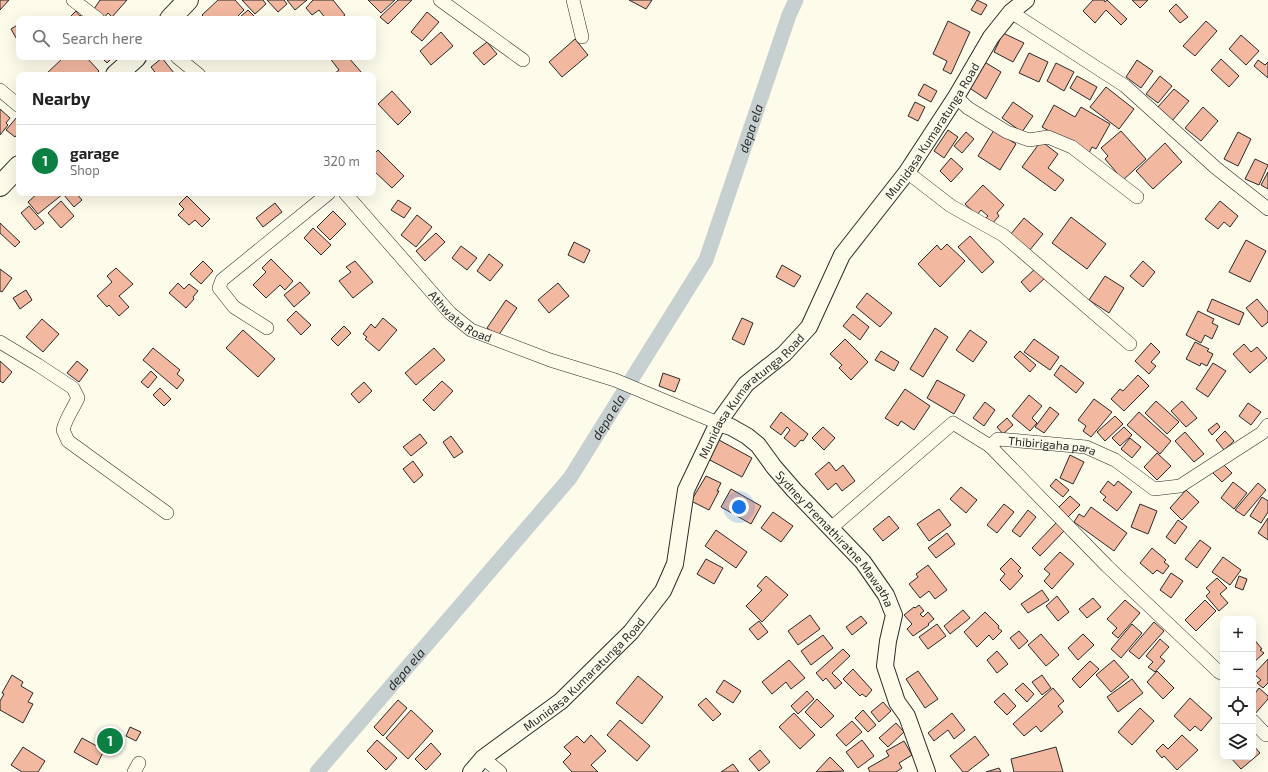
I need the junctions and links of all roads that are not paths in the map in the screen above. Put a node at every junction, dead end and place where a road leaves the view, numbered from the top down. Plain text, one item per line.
1 (73, 0) edge
2 (188, 0) edge
3 (440, 0) edge
4 (573, 0) edge
5 (1026, 0) edge
6 (1012, 12) junction
7 (94, 16) edge
8 (173, 16) edge
9 (582, 37) dead end
10 (133, 60) edge
11 (181, 60) edge
12 (523, 60) dead end
13 (119, 72) edge
14 (195, 72) edge
15 (0, 90) edge
16 (956, 97) junction
17 (16, 103) edge
18 (16, 169) edge
19 (907, 172) junction
20 (0, 186) edge
21 (325, 196) edge
22 (348, 196) edge
23 (1137, 197) dead end
24 (1268, 209) edge
25 (267, 328) dead end
26 (0, 342) edge
27 (1130, 344) dead end
28 (718, 423) junction
29 (1268, 425) edge
30 (990, 446) junction
31 (167, 512) dead end
32 (831, 528) junction
33 (1220, 672) edge
34 (1256, 724) edge
35 (1266, 735) dead end
36 (483, 758) junction
37 (471, 772) edge
38 (500, 772) edge
39 (927, 772) edge

1 - 7 street
2 - 8 main road
3 - 12 street
4 - 9 street
5 - 6 street, Munidasa Kumaratunga Road
6 - 16 street, Munidasa Kumaratunga Road
6 - 24 street
10 - 13 main road
11 - 14 street
15 - 17 street
16 - 19 street, Munidasa Kumaratunga Road
16 - 23 street
18 - 20 main road
19 - 27 street
19 - 28 street, Munidasa Kumaratunga Road
21 - 25 street
22 - 28 street, Athwata Road
26 - 31 street
28 - 32 street, Sydney Premathiratne Mawatha
28 - 36 street, Munidasa Kumaratunga Road
29 - 30 street, Thibirigaha para
30 - 32 street, Thibirigaha para
30 - 33 street
32 - 39 street, Sydney Premathiratne Mawatha
34 - 35 street
36 - 37 street, Munidasa Kumaratunga Road
36 - 38 street

